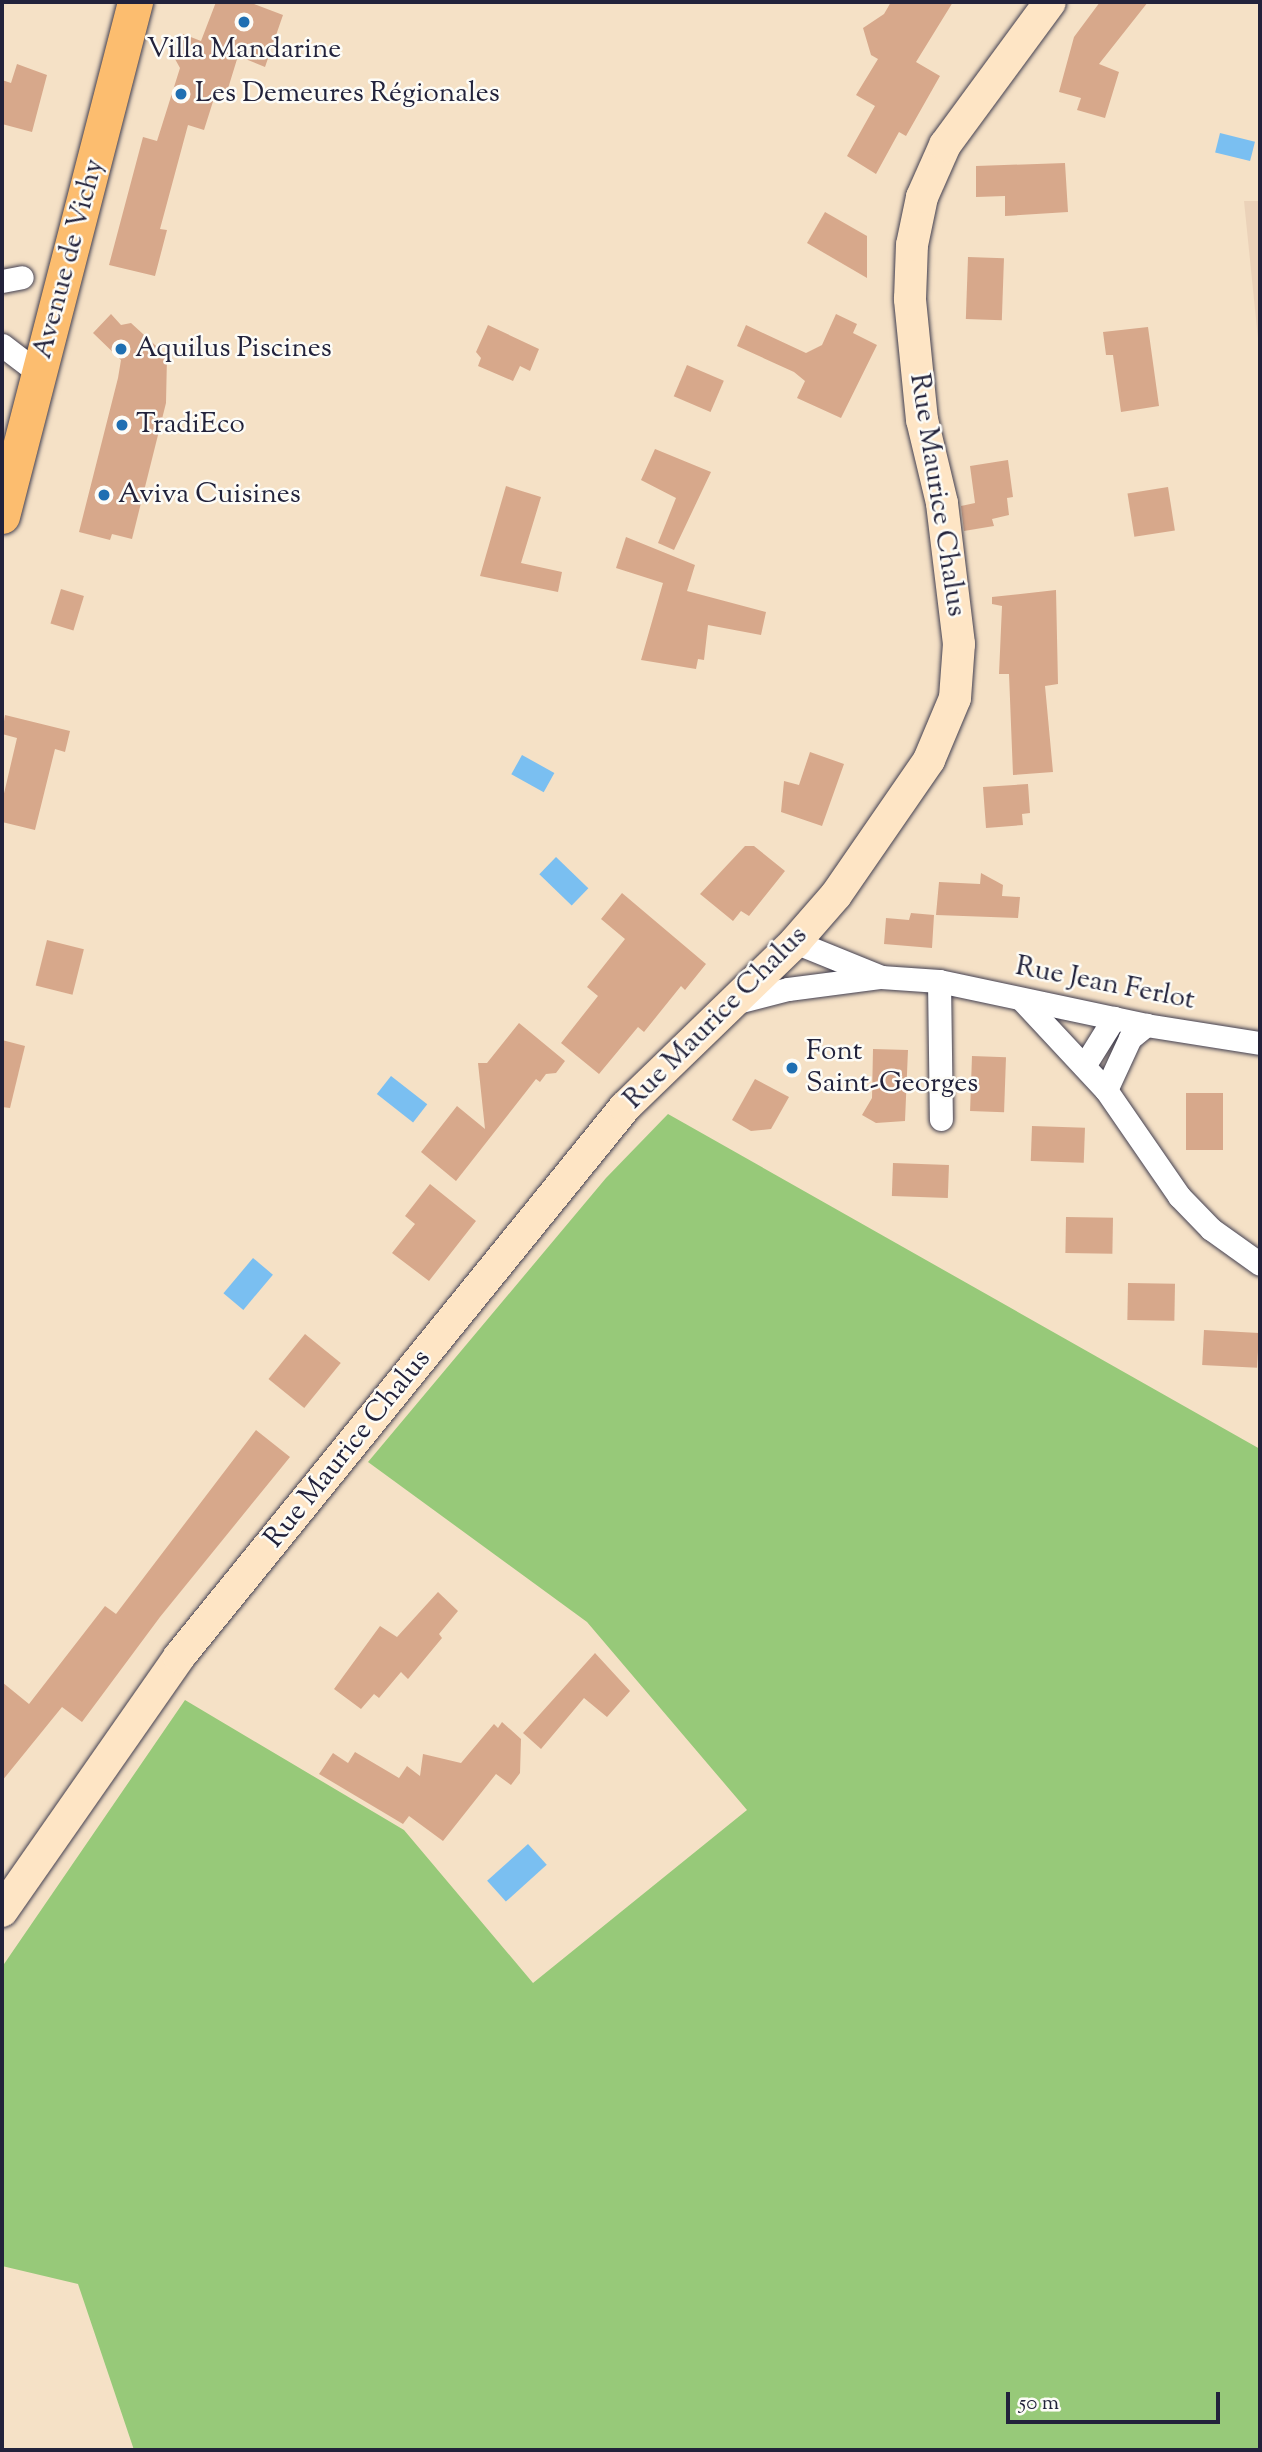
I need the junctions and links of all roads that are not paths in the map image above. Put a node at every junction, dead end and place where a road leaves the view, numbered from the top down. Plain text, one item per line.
1 (135, 2) edge
2 (1050, 2) edge
3 (2, 345) edge
4 (40, 374) junction
5 (2, 516) edge
6 (796, 942) junction
7 (881, 977) junction
8 (939, 981) junction
9 (1021, 999) junction
10 (733, 1003) junction
11 (1114, 1018) junction
12 (1146, 1025) junction
13 (1260, 1043) edge
14 (1084, 1066) junction
15 (1105, 1090) junction
16 (941, 1119) dead end
17 (1260, 1264) edge
18 (2, 1911) edge

1 - 4 main road, Avenue de Vichy
2 - 6 street, Rue Maurice Chalus
3 - 4 street
4 - 5 main road, Avenue de Vichy
6 - 7 street, Rue Jean Ferlot
6 - 10 street, Rue Maurice Chalus
7 - 8 street, Rue Jean Ferlot
7 - 10 street, Rue Jean Ferlot
8 - 9 street, Rue Jean Ferlot
8 - 16 street
9 - 11 street, Rue Jean Ferlot
9 - 14 street
10 - 18 street, Rue Maurice Chalus
11 - 12 street, Rue Jean Ferlot
11 - 14 street
12 - 13 street, Rue Jean Ferlot
12 - 15 street
14 - 15 street
15 - 17 street

